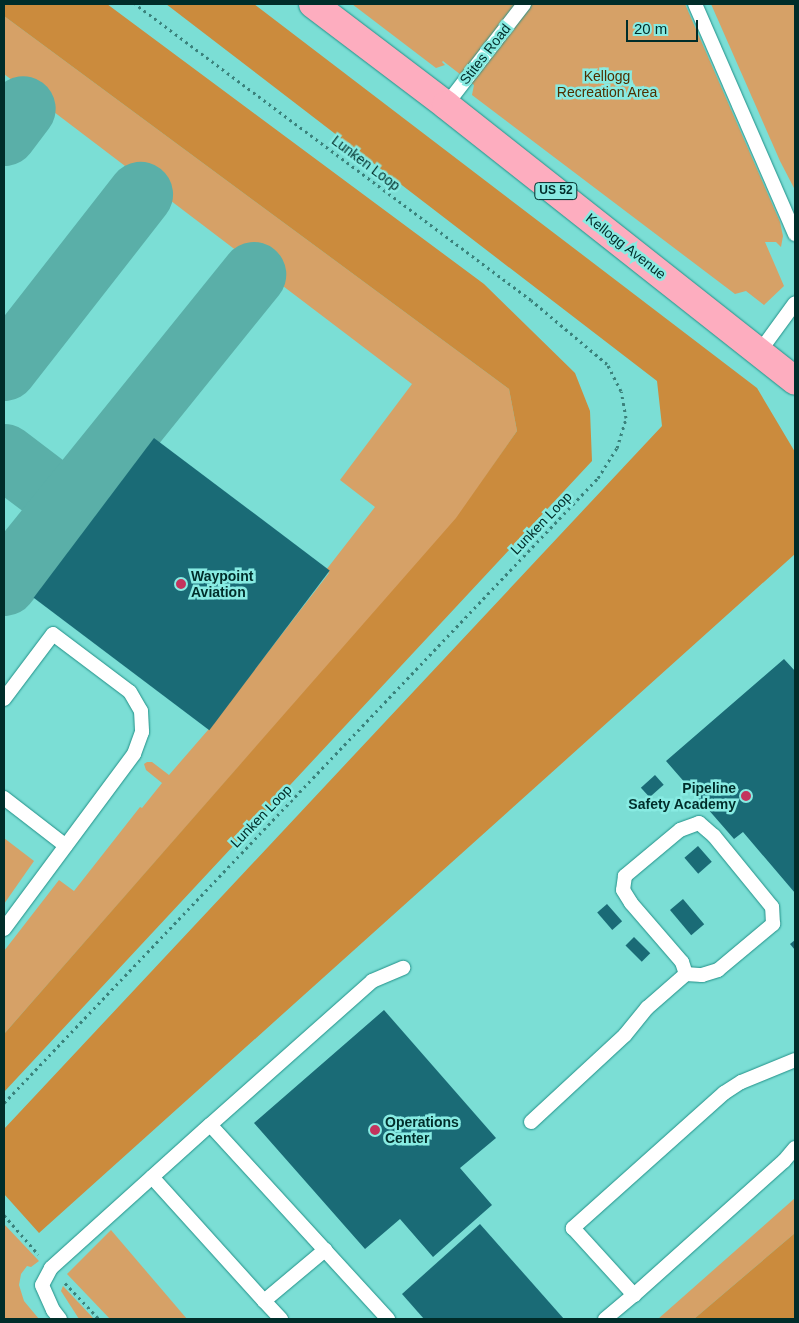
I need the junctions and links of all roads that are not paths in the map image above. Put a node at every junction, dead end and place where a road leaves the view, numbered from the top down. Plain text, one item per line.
1 (313, 4) edge
2 (524, 4) edge
3 (695, 4) edge
4 (446, 104) junction
5 (795, 234) edge
6 (795, 303) edge
7 (760, 351) junction
8 (795, 382) edge
9 (4, 699) edge
10 (4, 798) edge
11 (66, 846) junction
12 (4, 929) edge
13 (403, 968) dead end
14 (686, 974) junction
15 (795, 1060) edge
16 (530, 1122) dead end
17 (210, 1125) junction
18 (795, 1148) edge
19 (152, 1177) junction
20 (325, 1250) junction
21 (634, 1295) junction
22 (264, 1301) junction
23 (60, 1319) edge
24 (281, 1319) edge
25 (388, 1319) edge
26 (605, 1319) edge

1 - 4 main road, Kellogg Avenue / US 52
2 - 4 lane, Stites Road
3 - 5 lane
4 - 7 main road, Kellogg Avenue / US 52
6 - 7 lane
7 - 8 main road, Kellogg Avenue / US 52
9 - 11 lane
10 - 11 lane
11 - 12 lane
13 - 17 lane
14 - 14 lane
14 - 16 lane
15 - 21 lane
17 - 19 lane
17 - 20 lane
18 - 21 lane
19 - 22 lane
19 - 23 lane
20 - 22 lane
20 - 25 lane
21 - 26 lane
22 - 24 lane

